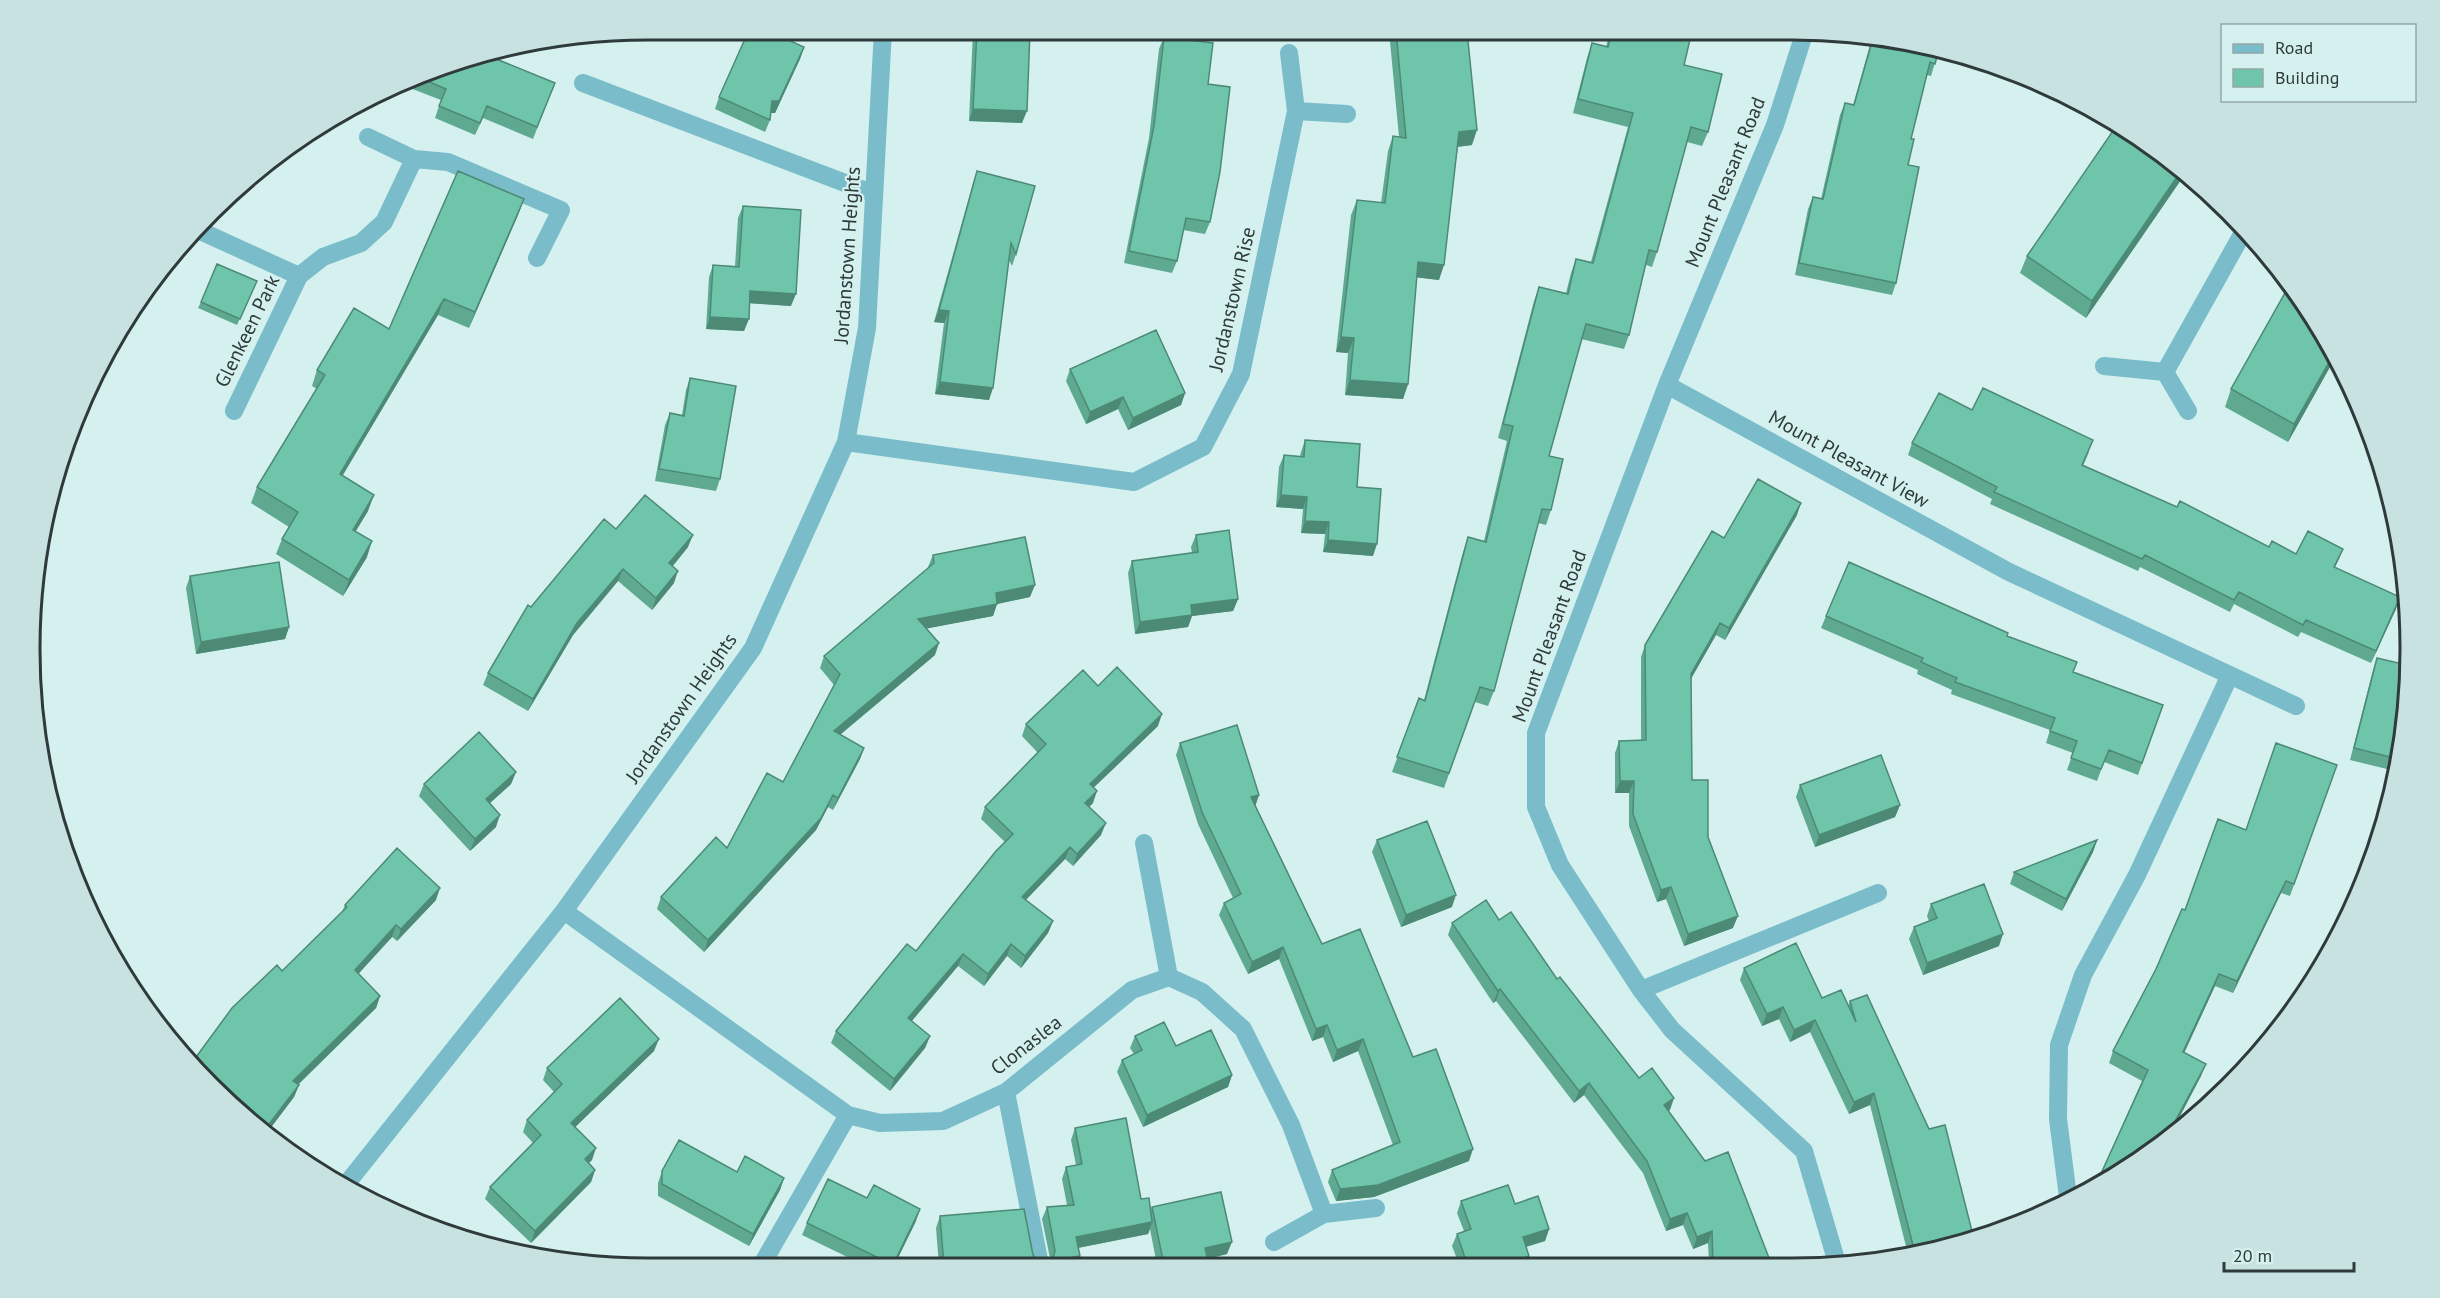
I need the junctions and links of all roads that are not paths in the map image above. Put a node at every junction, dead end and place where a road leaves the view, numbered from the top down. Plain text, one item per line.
1 (882, 40) edge
2 (1802, 41) edge
3 (1289, 53) dead end
4 (583, 83) dead end
5 (1296, 111) junction
6 (1347, 114) dead end
7 (368, 137) dead end
8 (414, 159) junction
9 (874, 194) junction
10 (206, 233) edge
11 (2240, 239) edge
12 (537, 258) dead end
13 (299, 276) junction
14 (2104, 366) dead end
15 (2164, 372) junction
16 (1667, 385) junction
17 (234, 411) dead end
18 (2188, 411) dead end
19 (846, 442) junction
20 (2230, 675) junction
21 (2296, 706) dead end
22 (1144, 843) dead end
23 (1878, 892) dead end
24 (564, 911) junction
25 (1169, 977) junction
26 (1641, 990) junction
27 (1006, 1092) junction
28 (848, 1115) junction
29 (350, 1179) edge
30 (2067, 1191) edge
31 (1376, 1208) edge
32 (1324, 1214) junction
33 (1274, 1242) dead end
34 (1835, 1256) edge
35 (766, 1258) edge
36 (1039, 1258) edge

1 - 9 street, Jordanstown Heights
2 - 16 street, Mount Pleasant Road
3 - 5 street, Jordanstown Rise
4 - 9 street
5 - 6 street
5 - 19 street, Jordanstown Rise
7 - 8 street
8 - 12 street
8 - 13 street
9 - 19 street, Jordanstown Heights
10 - 13 street, Glenkeen Park
11 - 15 street
13 - 17 street, Glenkeen Park
14 - 15 street
15 - 18 street
16 - 20 street, Mount Pleasant View
16 - 26 street, Mount Pleasant Road
19 - 24 street, Jordanstown Heights
20 - 21 street, Mount Pleasant View
20 - 30 street
22 - 25 street
23 - 26 street
24 - 28 street, Clonaslea
24 - 29 street, Jordanstown Heights
25 - 27 street, Clonaslea
25 - 32 street
26 - 34 street, Mount Pleasant Road
27 - 28 street, Clonaslea
27 - 36 street
28 - 35 street
31 - 32 street
32 - 33 street

